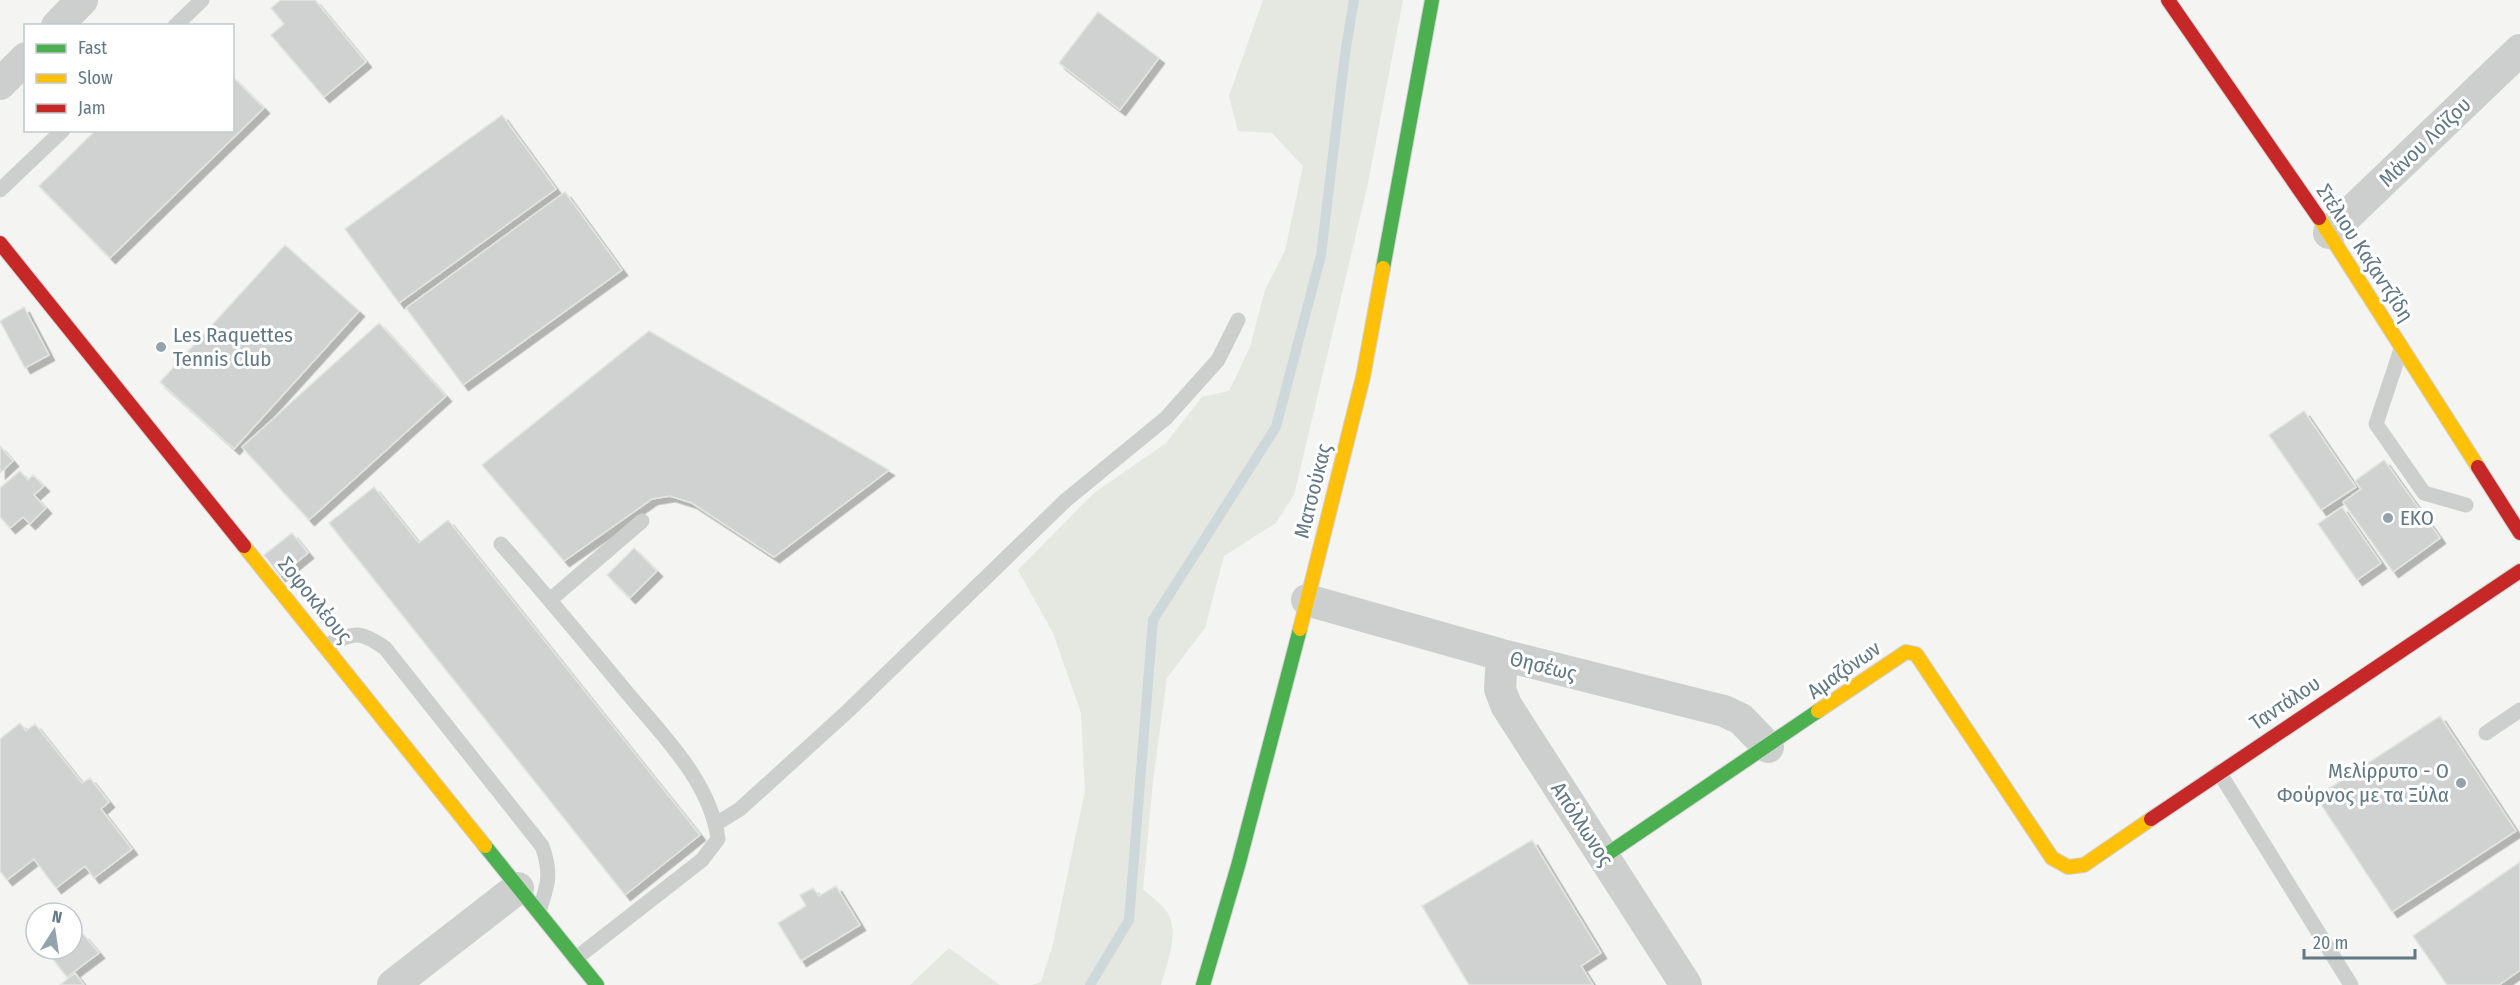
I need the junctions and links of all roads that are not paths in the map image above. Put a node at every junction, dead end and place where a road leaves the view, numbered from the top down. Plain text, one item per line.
1 (82, 0) edge
2 (202, 0) edge
3 (1432, 0) edge
4 (2175, 3) edge
5 (59, 24) edge
6 (177, 24) edge
7 (2520, 51) edge
8 (24, 60) edge
9 (0, 84) edge
10 (61, 132) edge
11 (0, 190) edge
12 (2330, 233) junction
13 (0, 243) edge
14 (1238, 320) dead end
15 (2402, 347) junction
16 (2466, 505) dead end
17 (642, 521) dead end
18 (2520, 533) edge
19 (501, 544) dead end
20 (2520, 571) edge
21 (550, 600) junction
22 (1307, 600) junction
23 (326, 646) junction
24 (1502, 656) junction
25 (2520, 710) edge
26 (2486, 733) dead end
27 (1768, 747) junction
28 (2219, 772) junction
29 (716, 824) junction
30 (1603, 857) junction
31 (2074, 867) joint
32 (518, 888) junction
33 (538, 914) junction
34 (575, 959) junction
35 (393, 985) edge
36 (597, 985) edge
37 (1203, 985) edge
38 (1686, 985) edge
39 (2351, 985) edge

1 - 5 street
2 - 6 lane
3 - 22 street, Ματσούκας
4 - 12 street, Στέλιου Καζαντζίδη
7 - 12 street, Μάνου Λοϊζου
8 - 9 street
10 - 11 lane
12 - 15 street, Στέλιου Καζαντζίδη
13 - 23 street, Σοφοκλέους
14 - 29 lane
15 - 16 lane
15 - 18 street, Στέλιου Καζαντζίδη
17 - 21 lane
19 - 21 lane
20 - 28 street, Ταντάλου
21 - 29 lane
22 - 24 street, Θησέως
22 - 37 street, Ματσούκας
23 - 32 street, Σοφοκλέους
23 - 33 lane
24 - 27 street, Θησέως
24 - 30 street, Απόλλωνος
25 - 26 lane
27 - 30 street, Αμαζόνων
27 - 31 street, Αμαζόνων
28 - 31 street, Ταντάλου
28 - 39 lane
29 - 34 lane
30 - 38 street, Απόλλωνος
32 - 33 street, Σοφοκλέους
32 - 35 street
33 - 34 street, Σοφοκλέους
34 - 36 street, Σοφοκλέους

